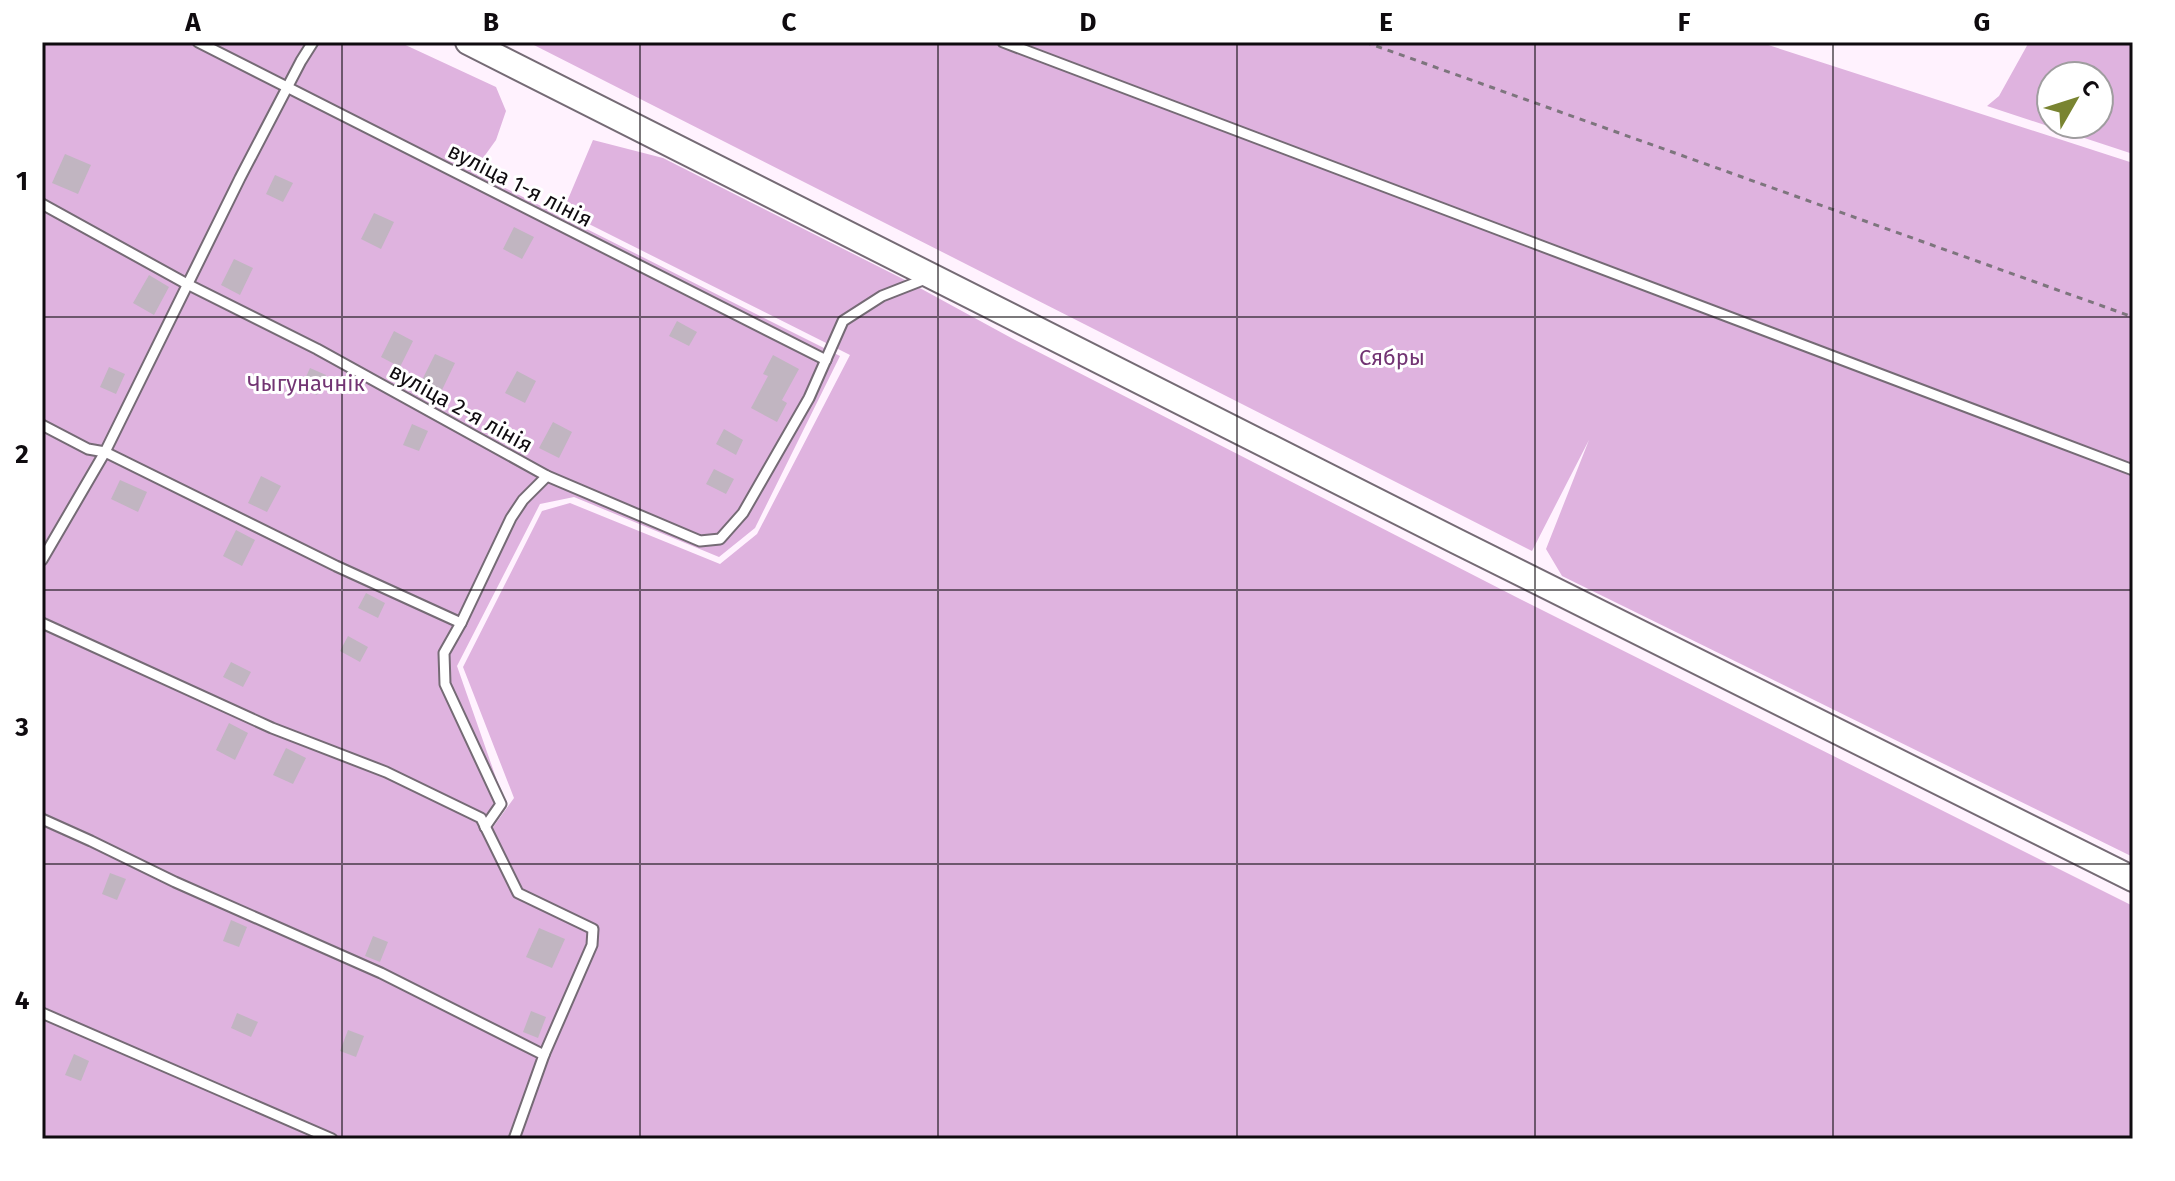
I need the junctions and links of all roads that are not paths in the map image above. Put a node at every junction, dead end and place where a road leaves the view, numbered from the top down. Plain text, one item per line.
1 (198, 42) edge
2 (313, 42) edge
3 (468, 42) edge
4 (1003, 42) edge
5 (288, 88) junction
6 (42, 204) edge
7 (931, 277) junction
8 (187, 284) junction
9 (826, 360) junction
10 (42, 425) edge
11 (105, 452) junction
12 (2133, 470) edge
13 (547, 476) junction
14 (42, 560) edge
15 (42, 623) edge
16 (461, 623) junction
17 (42, 819) edge
18 (485, 827) junction
19 (2133, 879) edge
20 (42, 1013) edge
21 (544, 1055) junction
22 (332, 1139) edge
23 (514, 1139) edge

1 - 5 lane, вуліца 1-я лінія
2 - 5 lane
3 - 7 main road
4 - 12 lane
5 - 8 lane
5 - 9 lane, вуліца 1-я лінія
6 - 8 lane, вуліца 2-я лінія
7 - 9 lane
7 - 19 main road
8 - 11 lane
8 - 13 lane, вуліца 2-я лінія
9 - 13 lane, вуліца 2-я лінія
10 - 11 lane
11 - 14 lane
11 - 16 lane
13 - 16 lane
15 - 18 lane
16 - 18 lane
17 - 21 lane
18 - 21 lane
20 - 22 lane
21 - 23 lane

